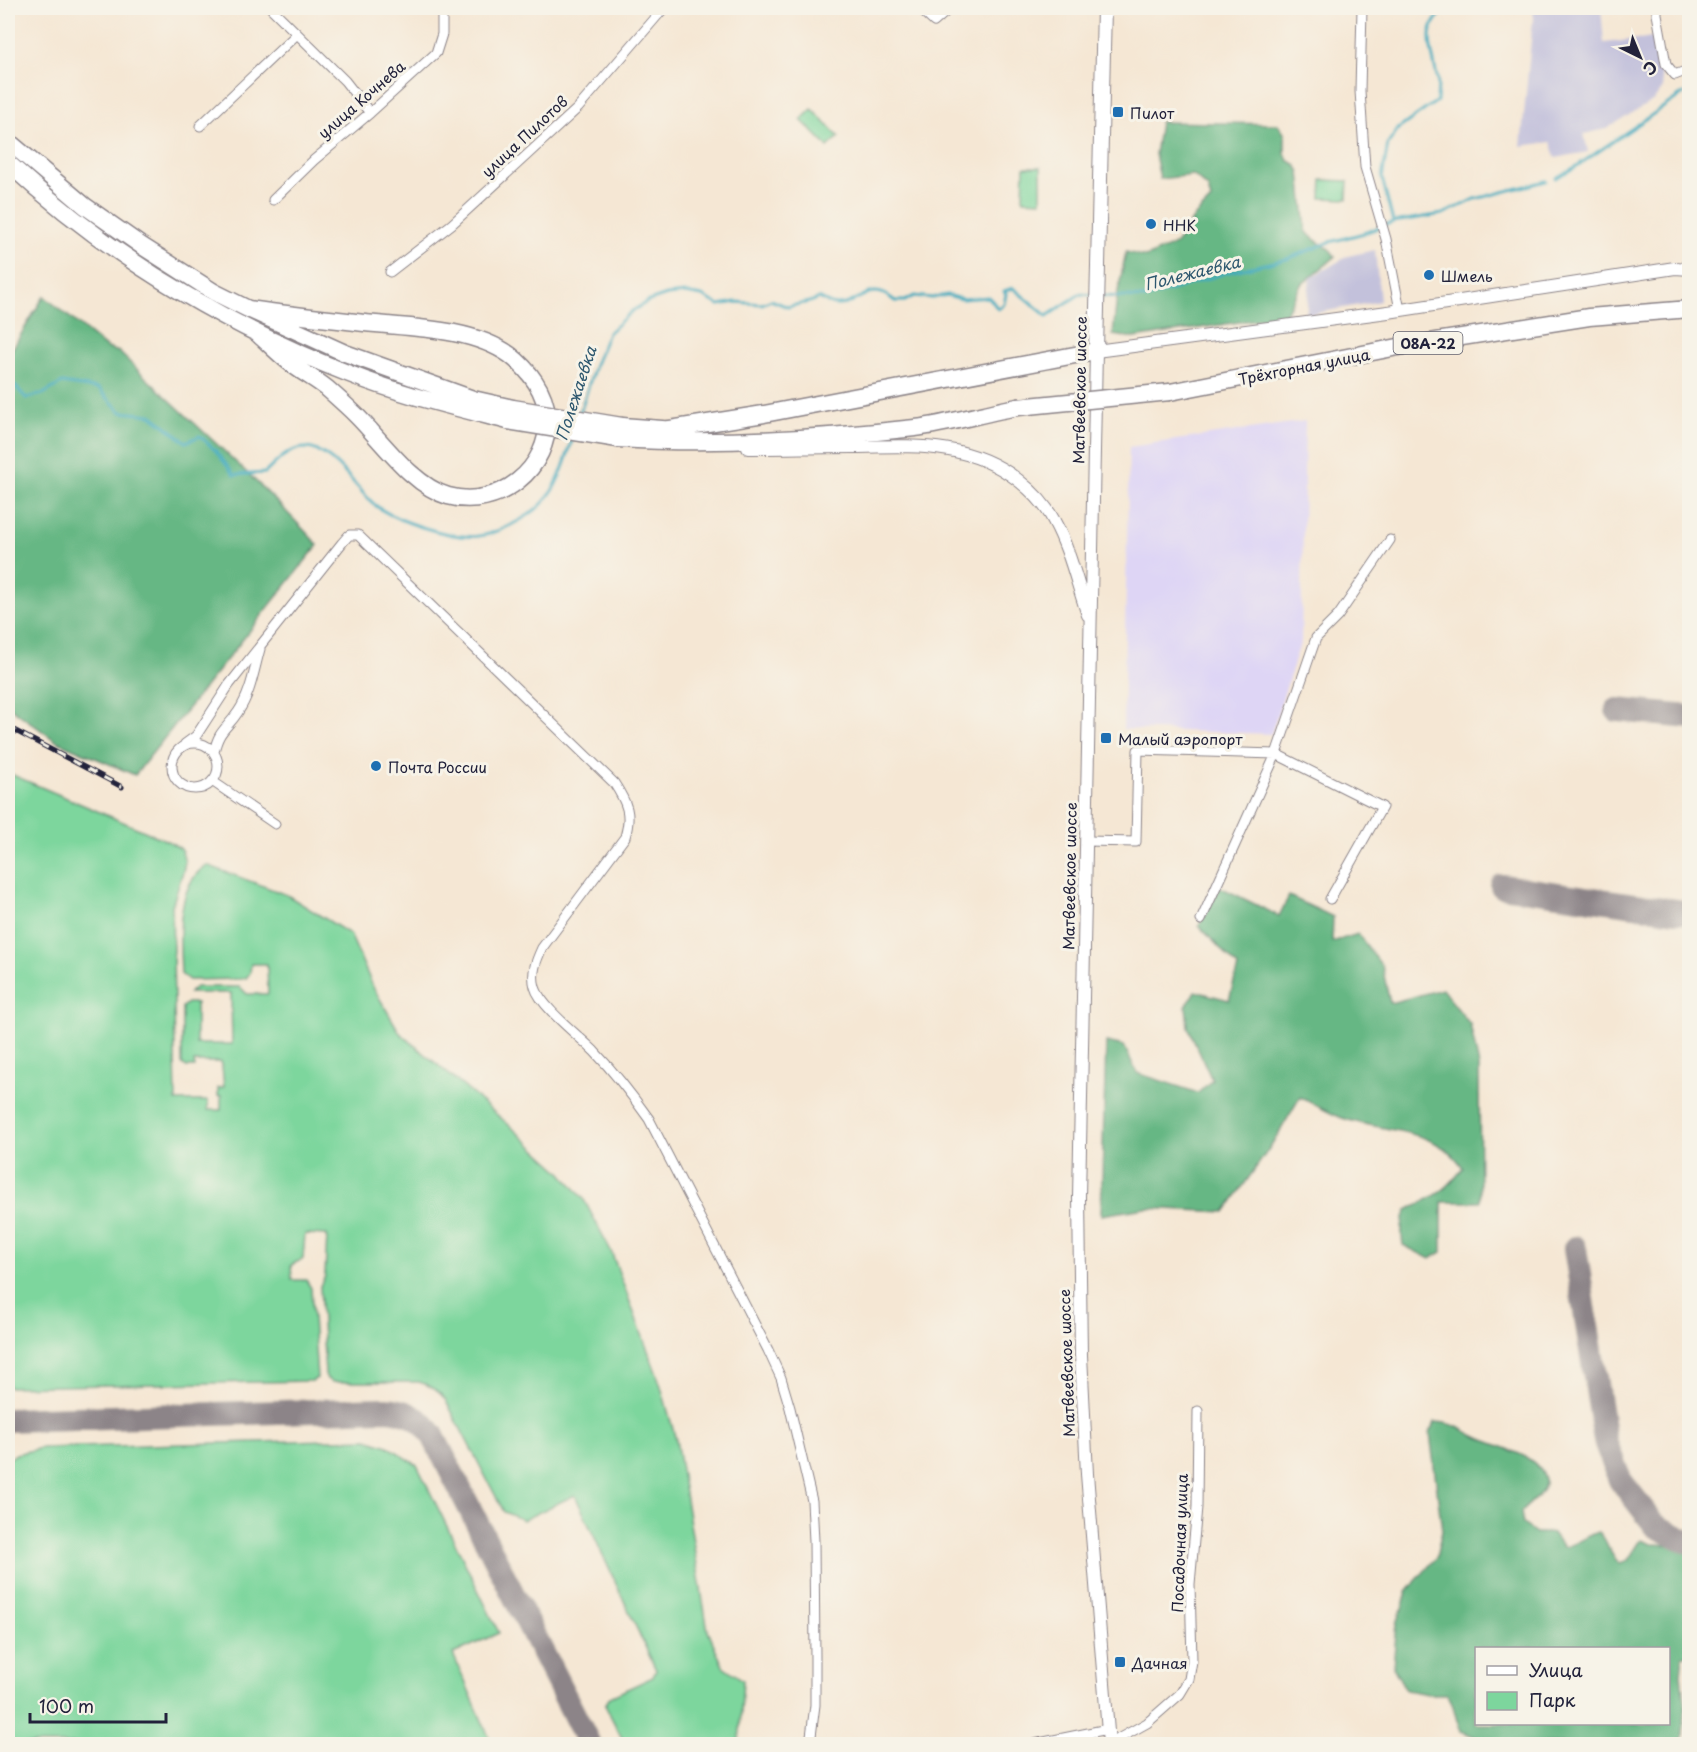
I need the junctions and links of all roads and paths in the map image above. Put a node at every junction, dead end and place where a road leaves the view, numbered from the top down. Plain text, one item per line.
1 (271, 8) edge
2 (442, 8) edge
3 (664, 8) edge
4 (919, 8) edge
5 (950, 8) edge
6 (1104, 8) edge
7 (1362, 8) edge
8 (1658, 8) edge
9 (297, 34) junction
10 (1689, 69) edge
11 (369, 113) junction
12 (200, 126) dead end
13 (8, 141) edge
14 (8, 163) edge
15 (8, 168) edge
16 (32, 185) junction
17 (273, 200) dead end
18 (1689, 269) edge
19 (390, 272) dead end
20 (248, 309) junction
21 (1689, 309) edge
22 (1400, 310) junction
23 (259, 335) junction
24 (1096, 351) junction
25 (510, 414) junction
26 (664, 436) junction
27 (1390, 540) dead end
28 (1091, 625) junction
29 (261, 644) junction
30 (185, 744) junction
31 (214, 752) junction
32 (1276, 754) junction
33 (212, 782) junction
34 (275, 824) dead end
35 (1086, 841) junction
36 (1330, 900) dead end
37 (1201, 920) dead end
38 (1198, 1411) dead end
39 (1108, 1729) junction
40 (810, 1744) edge
41 (1034, 1744) edge
42 (1109, 1744) edge

1 - 9 street
2 - 11 street, улица Кочнева
3 - 19 street, улица Пилотов
4 - 5 street
6 - 24 main road, Матвеевское шоссе
7 - 22 street
8 - 10 street
9 - 11 street
9 - 12 street
11 - 17 street, улица Кочнева
13 - 20 highway
14 - 16 highway
15 - 16 highway
16 - 23 highway
18 - 22 main road
20 - 23 highway
20 - 25 highway
21 - 26 highway, Трёхгорная улица / 08А-22, bridge
22 - 24 main road
23 - 25 highway
24 - 26 highway
24 - 28 main road, Матвеевское шоссе
25 - 26 highway, bridge
26 - 28 main road
27 - 32 street
28 - 35 main road, Матвеевское шоссе
29 - 30 street
29 - 31 street
29 - 40 street
30 - 31 street
30 - 33 street
31 - 33 street
32 - 35 street
32 - 36 street
32 - 37 street
33 - 34 street
35 - 39 main road, Матвеевское шоссе
38 - 42 street, Посадочная улица
39 - 41 street
39 - 42 main road, Матвеевское шоссе

